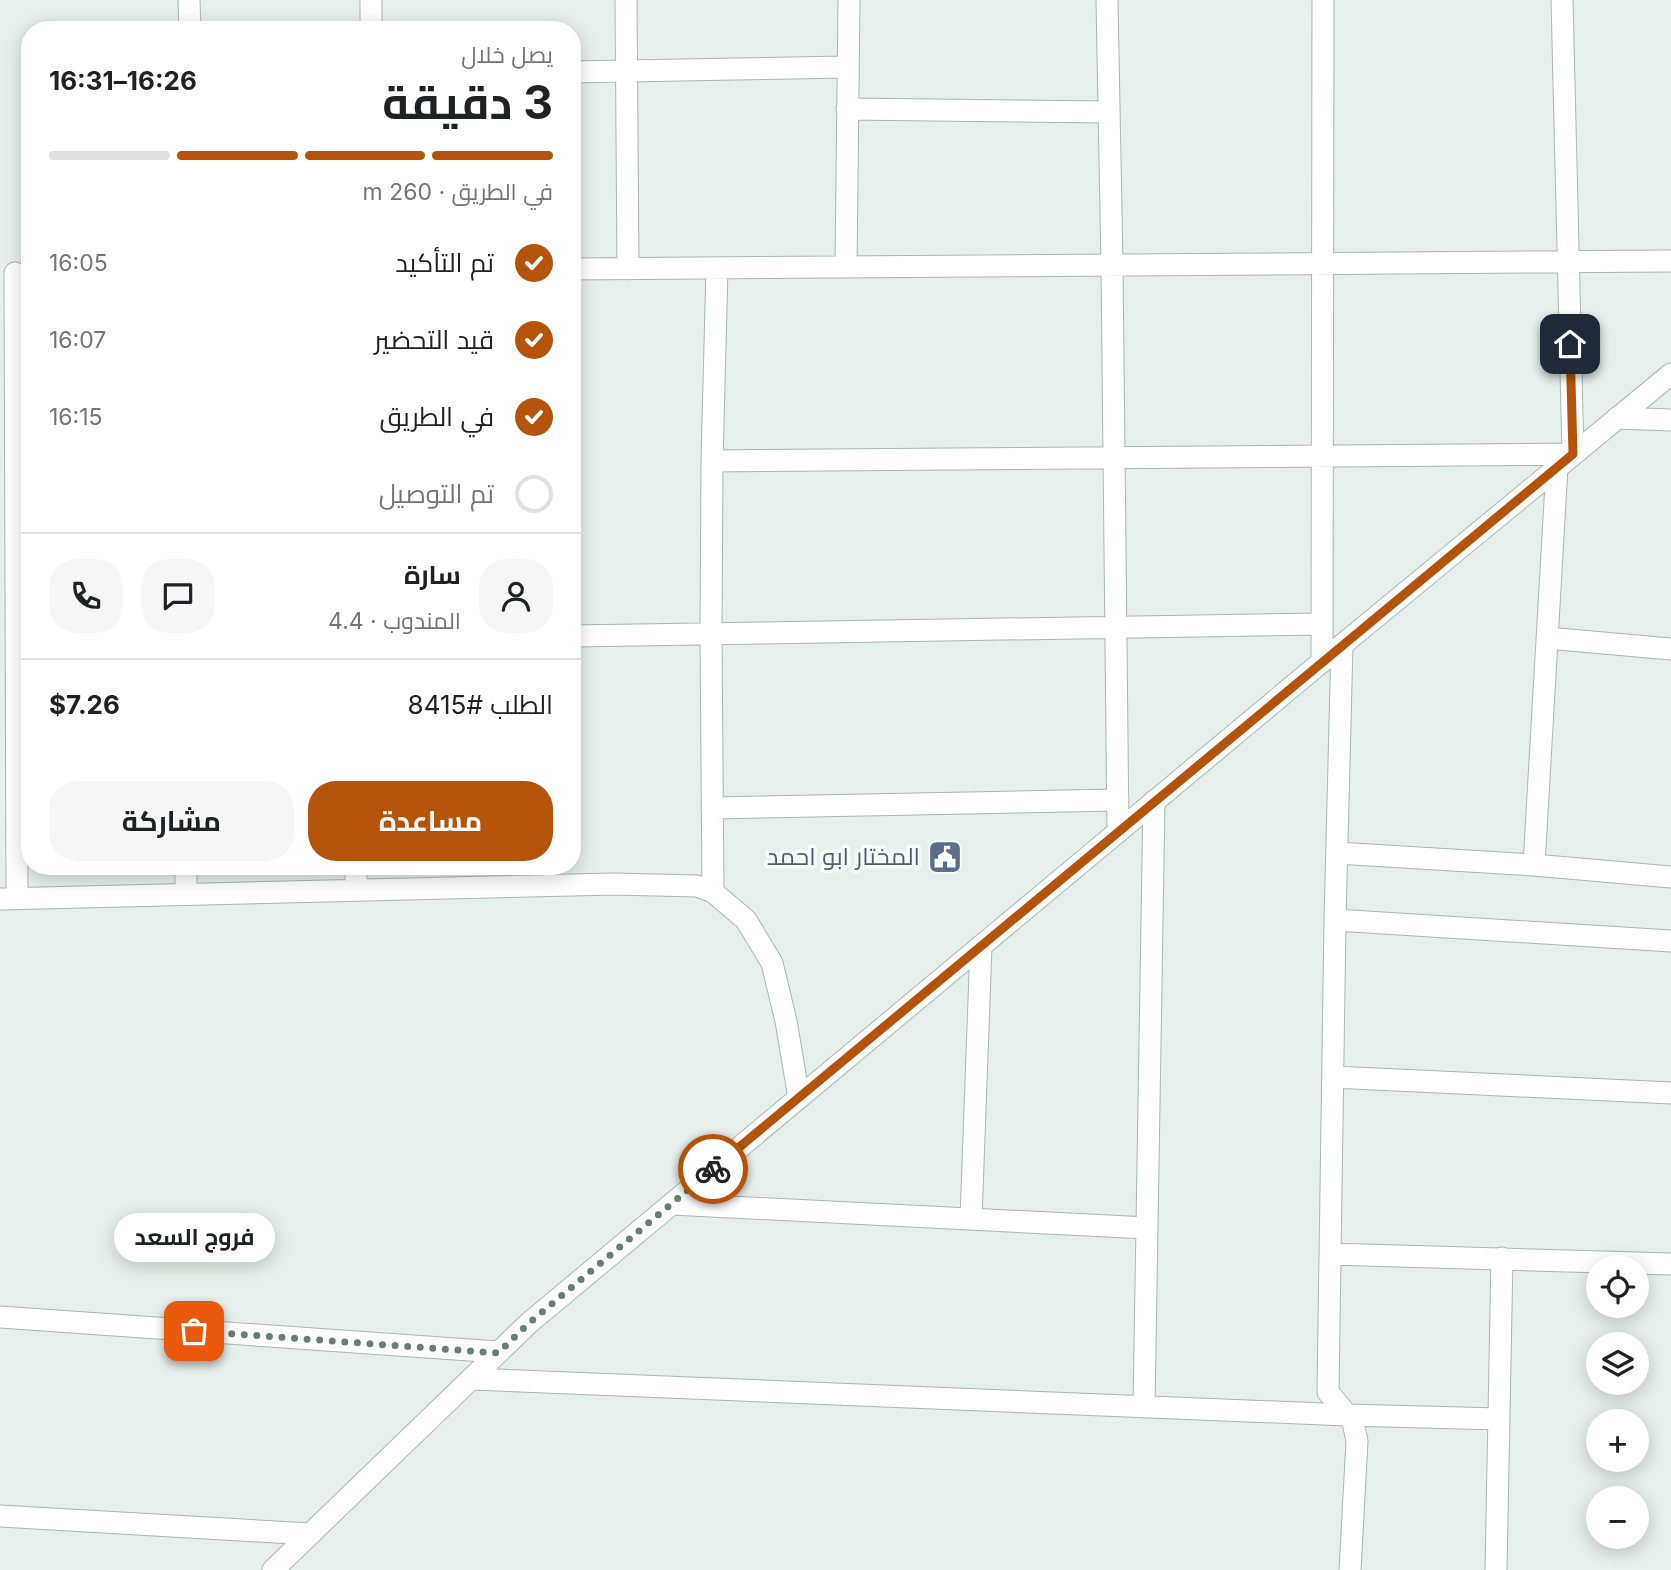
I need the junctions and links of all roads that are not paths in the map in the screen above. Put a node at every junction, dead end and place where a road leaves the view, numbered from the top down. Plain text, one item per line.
1 (189, 0) edge
2 (371, 0) edge
3 (626, 0) edge
4 (849, 0) edge
5 (1107, 0) edge
6 (1323, 0) edge
7 (1562, 0) edge
8 (190, 21) edge
9 (371, 21) edge
10 (848, 67) junction
11 (626, 71) junction
12 (581, 72) edge
13 (848, 109) junction
14 (1109, 112) junction
15 (1568, 261) junction
16 (1671, 261) edge
17 (1323, 263) junction
18 (1112, 265) junction
19 (846, 267) junction
20 (717, 268) junction
21 (581, 269) edge
22 (628, 269) junction
23 (15, 273) edge
24 (1671, 374) edge
25 (1617, 418) junction
26 (1671, 420) edge
27 (21, 456) edge
28 (1322, 456) junction
29 (1114, 457) junction
30 (1565, 460) junction
31 (712, 461) junction
32 (1322, 624) junction
33 (1116, 627) junction
34 (711, 634) junction
35 (581, 636) edge
36 (1547, 638) junction
37 (1342, 645) junction
38 (1671, 649) edge
39 (1322, 662) junction
40 (21, 765) edge
41 (1118, 800) junction
42 (1154, 801) junction
43 (712, 808) junction
44 (1118, 832) junction
45 (1337, 853) junction
46 (1534, 865) junction
47 (186, 875) edge
48 (356, 875) edge
49 (545, 876) edge
50 (1671, 877) edge
51 (356, 890) junction
52 (713, 892) junction
53 (186, 894) junction
54 (9, 898) edge
55 (1335, 920) junction
56 (1671, 941) edge
57 (981, 946) junction
58 (1333, 1077) junction
59 (1671, 1093) edge
60 (799, 1098) junction
61 (671, 1204) junction
62 (971, 1219) junction
63 (1147, 1228) junction
64 (1330, 1254) junction
65 (1502, 1258) junction
66 (1671, 1264) edge
67 (0, 1317) edge
68 (498, 1353) junction
69 (471, 1379) junction
70 (1144, 1407) junction
71 (1347, 1415) junction
72 (1499, 1419) junction
73 (0, 1516) edge
74 (310, 1534) junction
75 (273, 1570) edge
76 (1350, 1570) edge
77 (1496, 1570) edge

1 - 8 street
2 - 9 street
3 - 11 street
4 - 10 street
5 - 14 street
6 - 17 street
7 - 15 street
10 - 11 street
10 - 13 street
11 - 12 street
11 - 22 street
13 - 14 street
13 - 19 street
14 - 18 street
15 - 16 street
15 - 17 street
15 - 30 street
17 - 18 street
17 - 28 street
18 - 19 street
18 - 29 street
19 - 20 street
20 - 22 street
20 - 31 street
21 - 22 street
23 - 27 street
24 - 25 street
25 - 26 street
25 - 30 street
28 - 29 street
28 - 30 street
28 - 32 street
29 - 31 street
29 - 33 street
30 - 36 street
30 - 37 street
31 - 34 street
32 - 33 street
32 - 39 street
33 - 34 street
33 - 41 street
34 - 35 street
34 - 43 street
36 - 38 street
36 - 46 street
37 - 39 street
37 - 45 street
39 - 42 street
40 - 54 street
41 - 43 street
41 - 44 street
42 - 44 street
42 - 63 street
43 - 52 street
44 - 57 street
45 - 46 street
45 - 55 street
46 - 50 street
47 - 53 street
48 - 51 street
49 - 51 street
49 - 52 street
51 - 53 street
52 - 60 street
53 - 54 street
55 - 56 street
55 - 58 street
57 - 60 street
57 - 62 street
58 - 59 street
58 - 64 street
60 - 61 street
61 - 62 street
61 - 68 street
62 - 63 street
63 - 70 street
64 - 65 street
64 - 71 street
65 - 66 street
65 - 72 street
67 - 68 street
68 - 69 street
69 - 70 street
69 - 74 street
70 - 71 street
71 - 72 street
71 - 76 street
72 - 77 street
73 - 74 street
74 - 75 street

